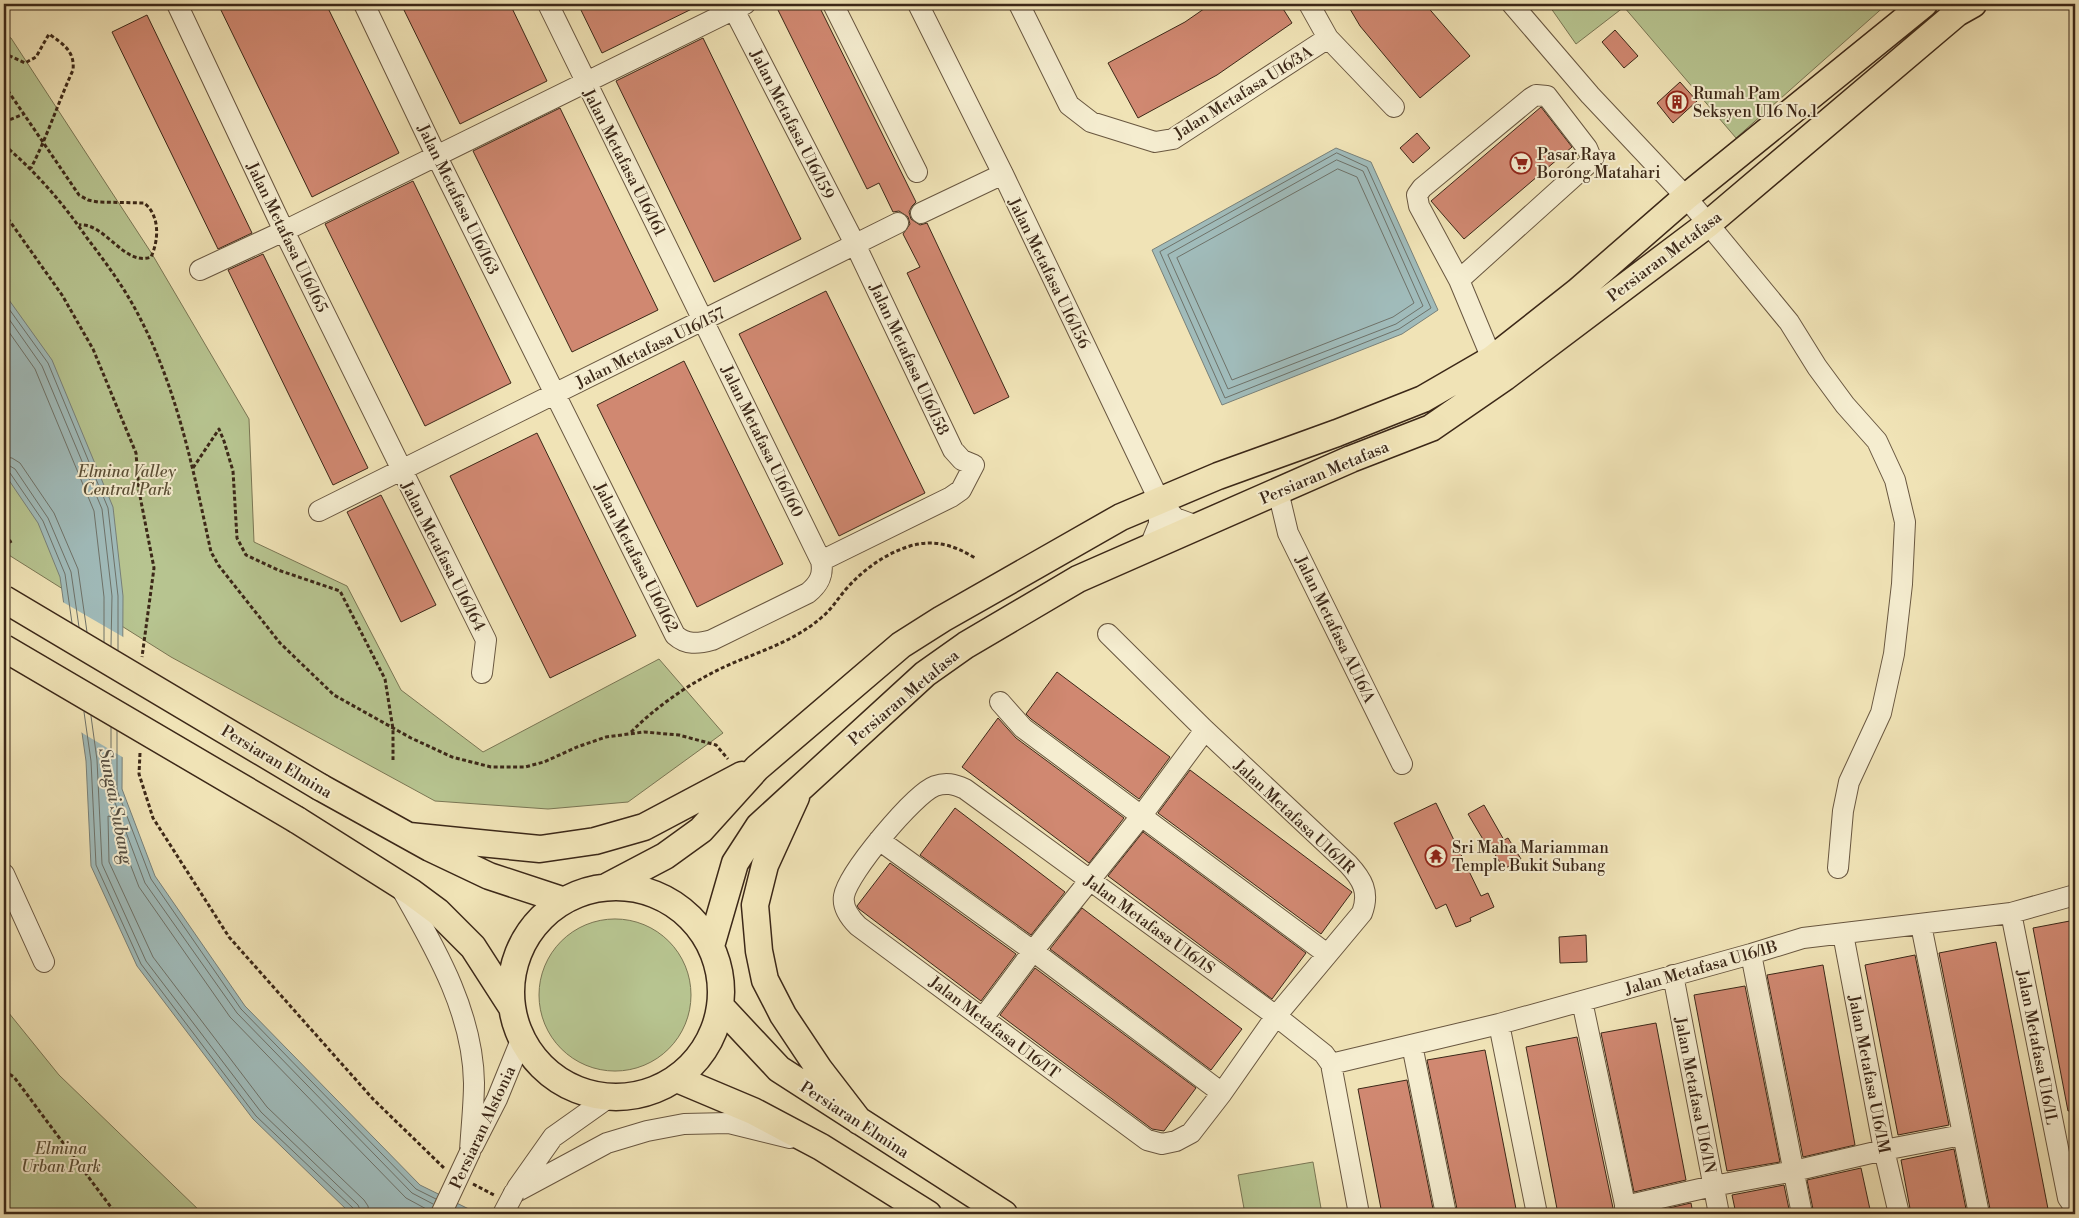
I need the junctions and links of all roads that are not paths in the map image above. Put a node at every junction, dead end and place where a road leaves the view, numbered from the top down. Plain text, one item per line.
1 (176, 4) edge
2 (364, 4) edge
3 (548, 4) edge
4 (833, 4) edge
5 (918, 4) edge
6 (1019, 4) edge
7 (1309, 4) edge
8 (1512, 4) edge
9 (1924, 4) edge
10 (1973, 4) edge
11 (737, 5) edge
12 (1328, 38) junction
13 (586, 83) junction
14 (1394, 107) dead end
15 (436, 155) junction
16 (917, 172) dead end
17 (1002, 174) junction
18 (1686, 197) junction
19 (921, 212) dead end
20 (898, 223) dead end
21 (1708, 224) junction
22 (284, 230) junction
23 (855, 244) junction
24 (200, 270) dead end
25 (1460, 280) junction
26 (704, 321) junction
27 (1492, 359) junction
28 (556, 394) junction
29 (401, 469) junction
30 (1278, 492) junction
31 (1159, 500) junction
32 (320, 511) dead end
33 (1197, 526) junction
34 (1150, 546) junction
35 (821, 561) junction
36 (4, 598) edge
37 (1108, 634) dead end
38 (4, 648) edge
39 (482, 673) dead end
40 (1000, 702) dead end
41 (1204, 730) junction
42 (1402, 764) dead end
43 (745, 766) junction
44 (800, 787) junction
45 (965, 789) joint
46 (1142, 815) junction
47 (409, 836) junction
48 (879, 840) junction
49 (1838, 868) dead end
50 (4, 874) edge
51 (1089, 880) junction
52 (399, 884) junction
53 (608, 886) junction
54 (2075, 895) edge
55 (562, 900) junction
56 (2012, 913) junction
57 (1921, 925) junction
58 (1843, 934) junction
59 (711, 946) junction
60 (1033, 951) junction
61 (1328, 954) junction
62 (1751, 954) junction
63 (44, 962) dead end
64 (1673, 975) junction
65 (1582, 1001) junction
66 (510, 1006) junction
67 (721, 1008) junction
68 (1276, 1016) junction
69 (983, 1018) junction
70 (1499, 1024) junction
71 (521, 1040) junction
72 (1412, 1045) junction
73 (1331, 1064) junction
74 (677, 1079) junction
75 (1222, 1093) junction
76 (608, 1098) junction
77 (859, 1121) junction
78 (1962, 1136) junction
79 (817, 1144) junction
80 (1884, 1150) junction
81 (470, 1152) junction
82 (1794, 1171) junction
83 (1714, 1186) junction
84 (514, 1193) junction
85 (2075, 1208) edge
86 (1626, 1210) edge
87 (441, 1214) edge
88 (503, 1214) edge
89 (928, 1214) edge
90 (1004, 1214) edge
91 (1359, 1214) edge
92 (1446, 1214) edge
93 (1537, 1214) edge
94 (1719, 1214) edge
95 (1802, 1214) edge
96 (1899, 1214) edge
97 (1979, 1214) edge

1 - 22 street, Jalan Metafasa U16/165
2 - 15 street, Jalan Metafasa U16/163
3 - 13 street, Jalan Metafasa U16/161
4 - 16 street
5 - 17 street, Jalan Metafasa U16/156
6 - 12 street, Jalan Metafasa U16/3A
7 - 12 street
8 - 18 street
9 - 18 main road, Persiaran Metafasa
10 - 21 main road, Persiaran Metafasa
11 - 13 street
11 - 23 street, Jalan Metafasa U16/159
12 - 14 street
13 - 15 street
13 - 26 street, Jalan Metafasa U16/161
15 - 22 street
15 - 28 street, Jalan Metafasa U16/163
17 - 19 street
17 - 31 street, Jalan Metafasa U16/156
18 - 21 street
18 - 27 main road, Persiaran Metafasa
20 - 23 street, Jalan Metafasa U16/157
21 - 30 main road, Persiaran Metafasa
21 - 49 street
22 - 24 street
22 - 29 street, Jalan Metafasa U16/165
23 - 26 street, Jalan Metafasa U16/157
23 - 35 street, Jalan Metafasa U16/158
25 - 25 street
25 - 27 street
26 - 28 street, Jalan Metafasa U16/157
26 - 35 street, Jalan Metafasa U16/160
27 - 31 main road, Persiaran Metafasa
28 - 29 street, Jalan Metafasa U16/157
28 - 35 street, Jalan Metafasa U16/162
29 - 32 street, Jalan Metafasa U16/157
29 - 39 street, Jalan Metafasa U16/164
30 - 33 main road, Persiaran Metafasa
30 - 42 street, Jalan Metafasa AU16/A
31 - 33 street
31 - 34 street, Jalan Metafasa U16/156
31 - 43 main road, Persiaran Metafasa
33 - 34 main road, Persiaran Metafasa
34 - 44 main road, Persiaran Metafasa
36 - 47 main road, Persiaran Elmina, bridge
37 - 41 street, Jalan Metafasa U16/1R
38 - 52 main road, bridge
40 - 46 street
41 - 46 street
41 - 61 street, Jalan Metafasa U16/1R
43 - 47 main road
43 - 53 main road, Persiaran Metafasa
44 - 59 main road, Persiaran Metafasa
44 - 77 main road
45 - 48 street, Jalan Metafasa U16/1T
45 - 51 street, Jalan Metafasa U16/1S
46 - 51 street
46 - 61 street
47 - 55 main road, Persiaran Elmina
48 - 60 street
48 - 69 street, Jalan Metafasa U16/1T
50 - 63 street
51 - 60 street
51 - 68 street, Jalan Metafasa U16/1S
52 - 66 main road
52 - 81 street
53 - 55 main road
53 - 59 main road
54 - 56 street, Jalan Metafasa U16/1B
55 - 66 main road
56 - 57 street, Jalan Metafasa U16/1B
56 - 85 street, Jalan Metafasa U16/1L
57 - 58 street, Jalan Metafasa U16/1B
57 - 78 street
58 - 62 street, Jalan Metafasa U16/1B
58 - 80 street, Jalan Metafasa U16/1M
59 - 67 main road
60 - 69 street
60 - 75 street
61 - 68 street, Jalan Metafasa U16/1R
62 - 64 street, Jalan Metafasa U16/1B
62 - 82 street
64 - 65 street, Jalan Metafasa U16/1B
64 - 83 street, Jalan Metafasa U16/1N
65 - 70 street, Jalan Metafasa U16/1B
65 - 86 street
66 - 71 main road
67 - 74 main road
67 - 77 main road, Persiaran Elmina
68 - 73 street, Jalan Metafasa U16/1S
68 - 75 street, Jalan Metafasa U16/1T
69 - 75 street, Jalan Metafasa U16/1T
70 - 72 street, Jalan Metafasa U16/1B
70 - 93 street
71 - 76 main road
71 - 81 street, Persiaran Alstonia
72 - 73 street, Jalan Metafasa U16/1B
72 - 92 street
73 - 91 street
74 - 76 main road
74 - 79 main road
76 - 84 street
77 - 90 main road, Persiaran Elmina
78 - 80 street
78 - 97 street
79 - 84 street
79 - 89 main road
80 - 82 street
80 - 96 street, Jalan Metafasa U16/1M
81 - 87 street, Persiaran Alstonia, bridge
82 - 83 street
82 - 95 street
83 - 86 street
83 - 94 street, Jalan Metafasa U16/1N
84 - 88 street, bridge

